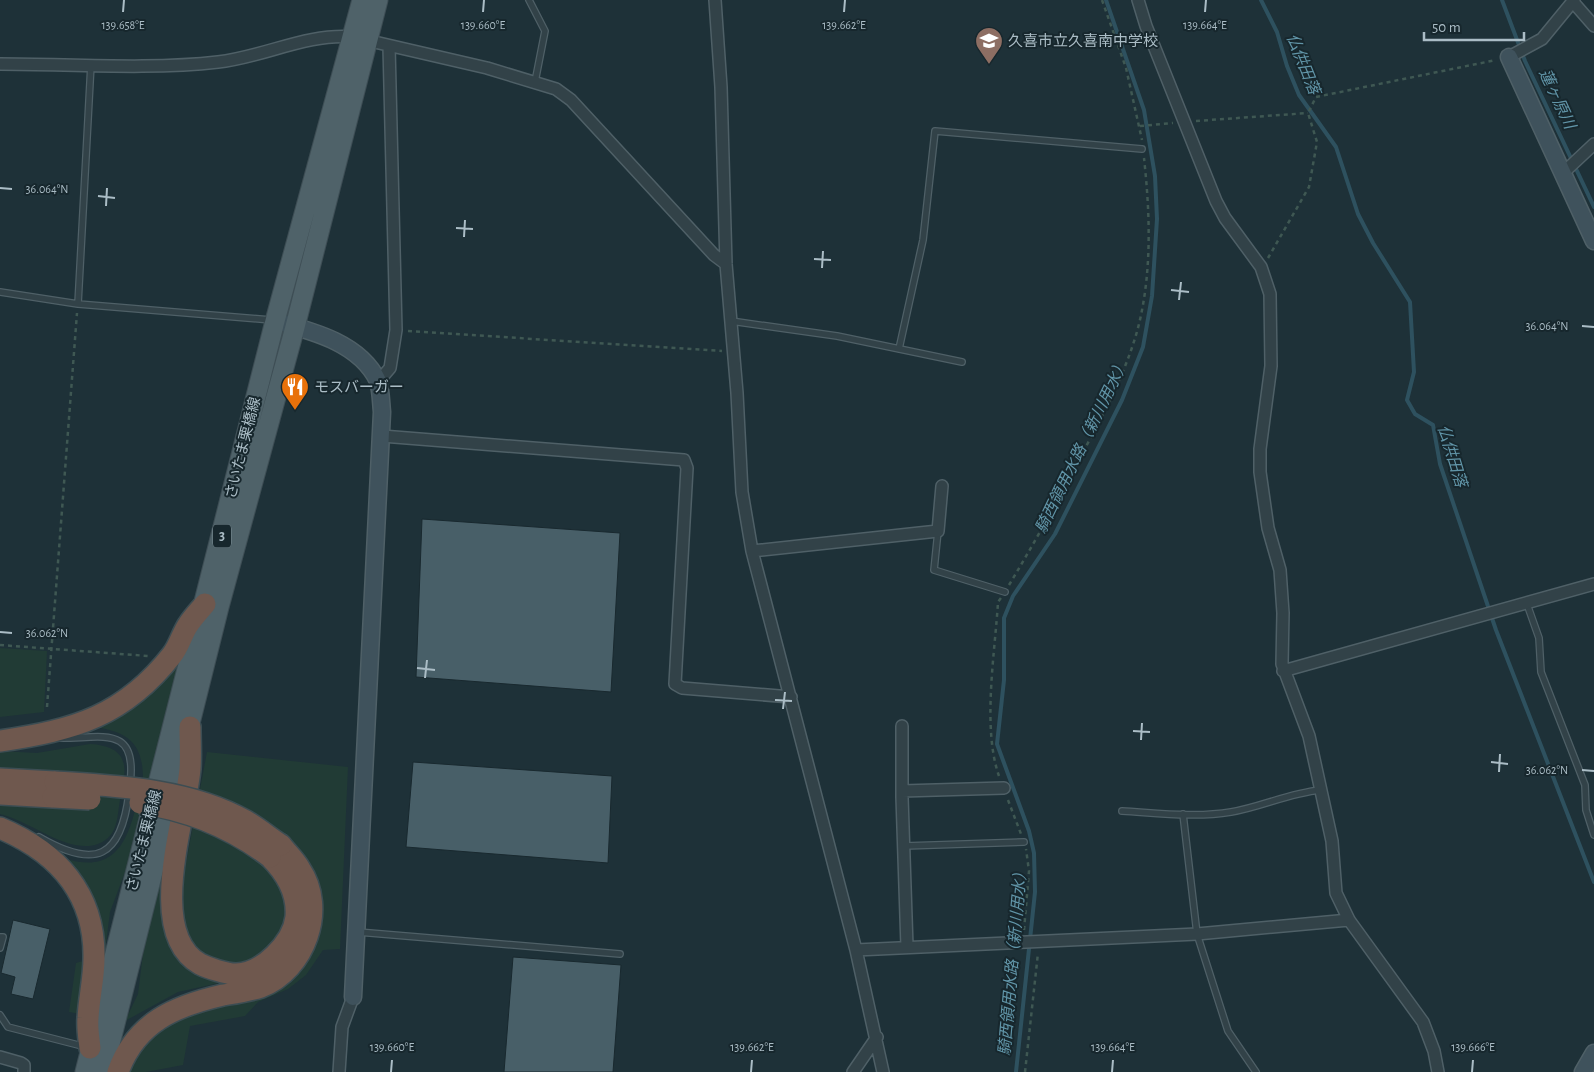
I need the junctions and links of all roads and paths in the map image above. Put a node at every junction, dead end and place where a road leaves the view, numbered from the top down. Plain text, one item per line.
1 (362, 0) edge
2 (378, 0) edge
3 (529, 0) edge
4 (715, 0) edge
5 (1102, 0) edge
6 (1138, 0) edge
7 (1574, 1) edge
8 (1594, 26) edge
9 (360, 39) junction
10 (389, 46) junction
11 (1509, 58) junction
12 (0, 64) edge
13 (91, 64) junction
14 (535, 82) junction
15 (1308, 113) junction
16 (1186, 122) junction
17 (1142, 126) junction
18 (1594, 144) edge
19 (1142, 149) junction
20 (1562, 174) junction
21 (1594, 241) edge
22 (726, 264) junction
23 (1261, 267) junction
24 (0, 292) edge
25 (78, 304) junction
26 (275, 321) junction
27 (731, 321) junction
28 (295, 327) junction
29 (396, 330) junction
30 (899, 349) junction
31 (734, 352) junction
32 (962, 362) dead end
33 (378, 382) junction
34 (382, 436) junction
35 (942, 486) dead end
36 (938, 531) junction
37 (752, 550) junction
38 (1594, 584) edge
39 (1005, 592) junction
40 (205, 604) junction
41 (1526, 604) junction
42 (0, 645) edge
43 (51, 649) junction
44 (155, 657) dead end
45 (1283, 670) junction
46 (792, 697) junction
47 (47, 707) dead end
48 (902, 726) dead end
49 (190, 727) junction
50 (22, 738) junction
51 (0, 741) edge
52 (0, 779) edge
53 (1004, 788) junction
54 (54, 790) junction
55 (1321, 790) junction
56 (902, 791) junction
57 (0, 794) edge
58 (1122, 811) dead end
59 (1183, 814) junction
60 (0, 822) edge
61 (5, 826) edge
62 (32, 833) dead end
63 (1594, 835) edge
64 (1024, 842) junction
65 (904, 846) junction
66 (275, 851) junction
67 (1349, 920) junction
68 (356, 932) junction
69 (1197, 934) junction
70 (0, 937) edge
71 (1039, 941) junction
72 (1023, 942) junction
73 (907, 947) junction
74 (0, 948) edge
75 (856, 950) junction
76 (620, 954) dead end
77 (352, 997) joint
78 (0, 1016) edge
79 (876, 1037) junction
80 (90, 1048) junction
81 (1594, 1053) edge
82 (0, 1057) edge
83 (24, 1072) edge
84 (85, 1072) edge
85 (103, 1072) edge
86 (118, 1072) edge
87 (340, 1072) edge
88 (853, 1072) edge
89 (883, 1072) edge
90 (1025, 1072) edge
91 (1256, 1072) edge
92 (1438, 1072) edge
93 (1583, 1072) edge

1 - 9 main road, さいたま栗橋線 / 3
2 - 9 main road, さいたま栗橋線 / 3
3 - 14 lane
4 - 22 street
5 - 17 path
6 - 16 street
7 - 8 street
7 - 11 street
9 - 10 street
9 - 13 street
9 - 26 main road, さいたま栗橋線 / 3
9 - 28 main road, さいたま栗橋線 / 3
10 - 14 street
10 - 29 street
11 - 15 path
11 - 20 street
12 - 13 street
13 - 25 lane
14 - 22 street
15 - 16 path
15 - 23 path
16 - 17 path
16 - 23 street
17 - 19 path
18 - 20 street
19 - 30 lane
19 - 39 path
20 - 21 street
22 - 27 street
23 - 45 street
24 - 25 lane
25 - 26 lane
25 - 43 path
26 - 28 street
26 - 40 main road, さいたま栗橋線 / 3
27 - 30 lane
27 - 31 street
28 - 33 street
28 - 49 main road, さいたま栗橋線 / 3
29 - 31 path
29 - 33 street
30 - 32 lane
31 - 37 street
33 - 34 street
34 - 46 street
34 - 68 street
35 - 36 street
36 - 37 street
36 - 39 lane
37 - 46 street
38 - 41 street
39 - 53 path
40 - 50 highway
40 - 80 main road, さいたま栗橋線 / 3
41 - 45 street
41 - 63 lane
42 - 43 path
43 - 44 path
43 - 47 path
45 - 55 street
46 - 75 street
48 - 56 street
49 - 66 highway
49 - 85 main road, さいたま栗橋線 / 3
50 - 51 highway
50 - 62 lane
52 - 54 highway
53 - 56 street
53 - 64 path
54 - 57 highway
54 - 66 highway, bridge
55 - 59 lane
55 - 67 street
56 - 65 street
58 - 59 lane
59 - 69 lane
60 - 61 lane
61 - 80 highway
64 - 65 lane
64 - 72 path
65 - 73 street
66 - 86 highway
67 - 69 street
67 - 92 street
68 - 76 lane
68 - 77 street
69 - 71 street
69 - 91 lane
70 - 74 lane
71 - 72 street
71 - 90 path
72 - 73 street
73 - 75 street
75 - 79 street
77 - 87 street
78 - 80 lane
79 - 88 street
79 - 89 street
80 - 84 main road, さいたま栗橋線 / 3
81 - 93 street
82 - 83 street

